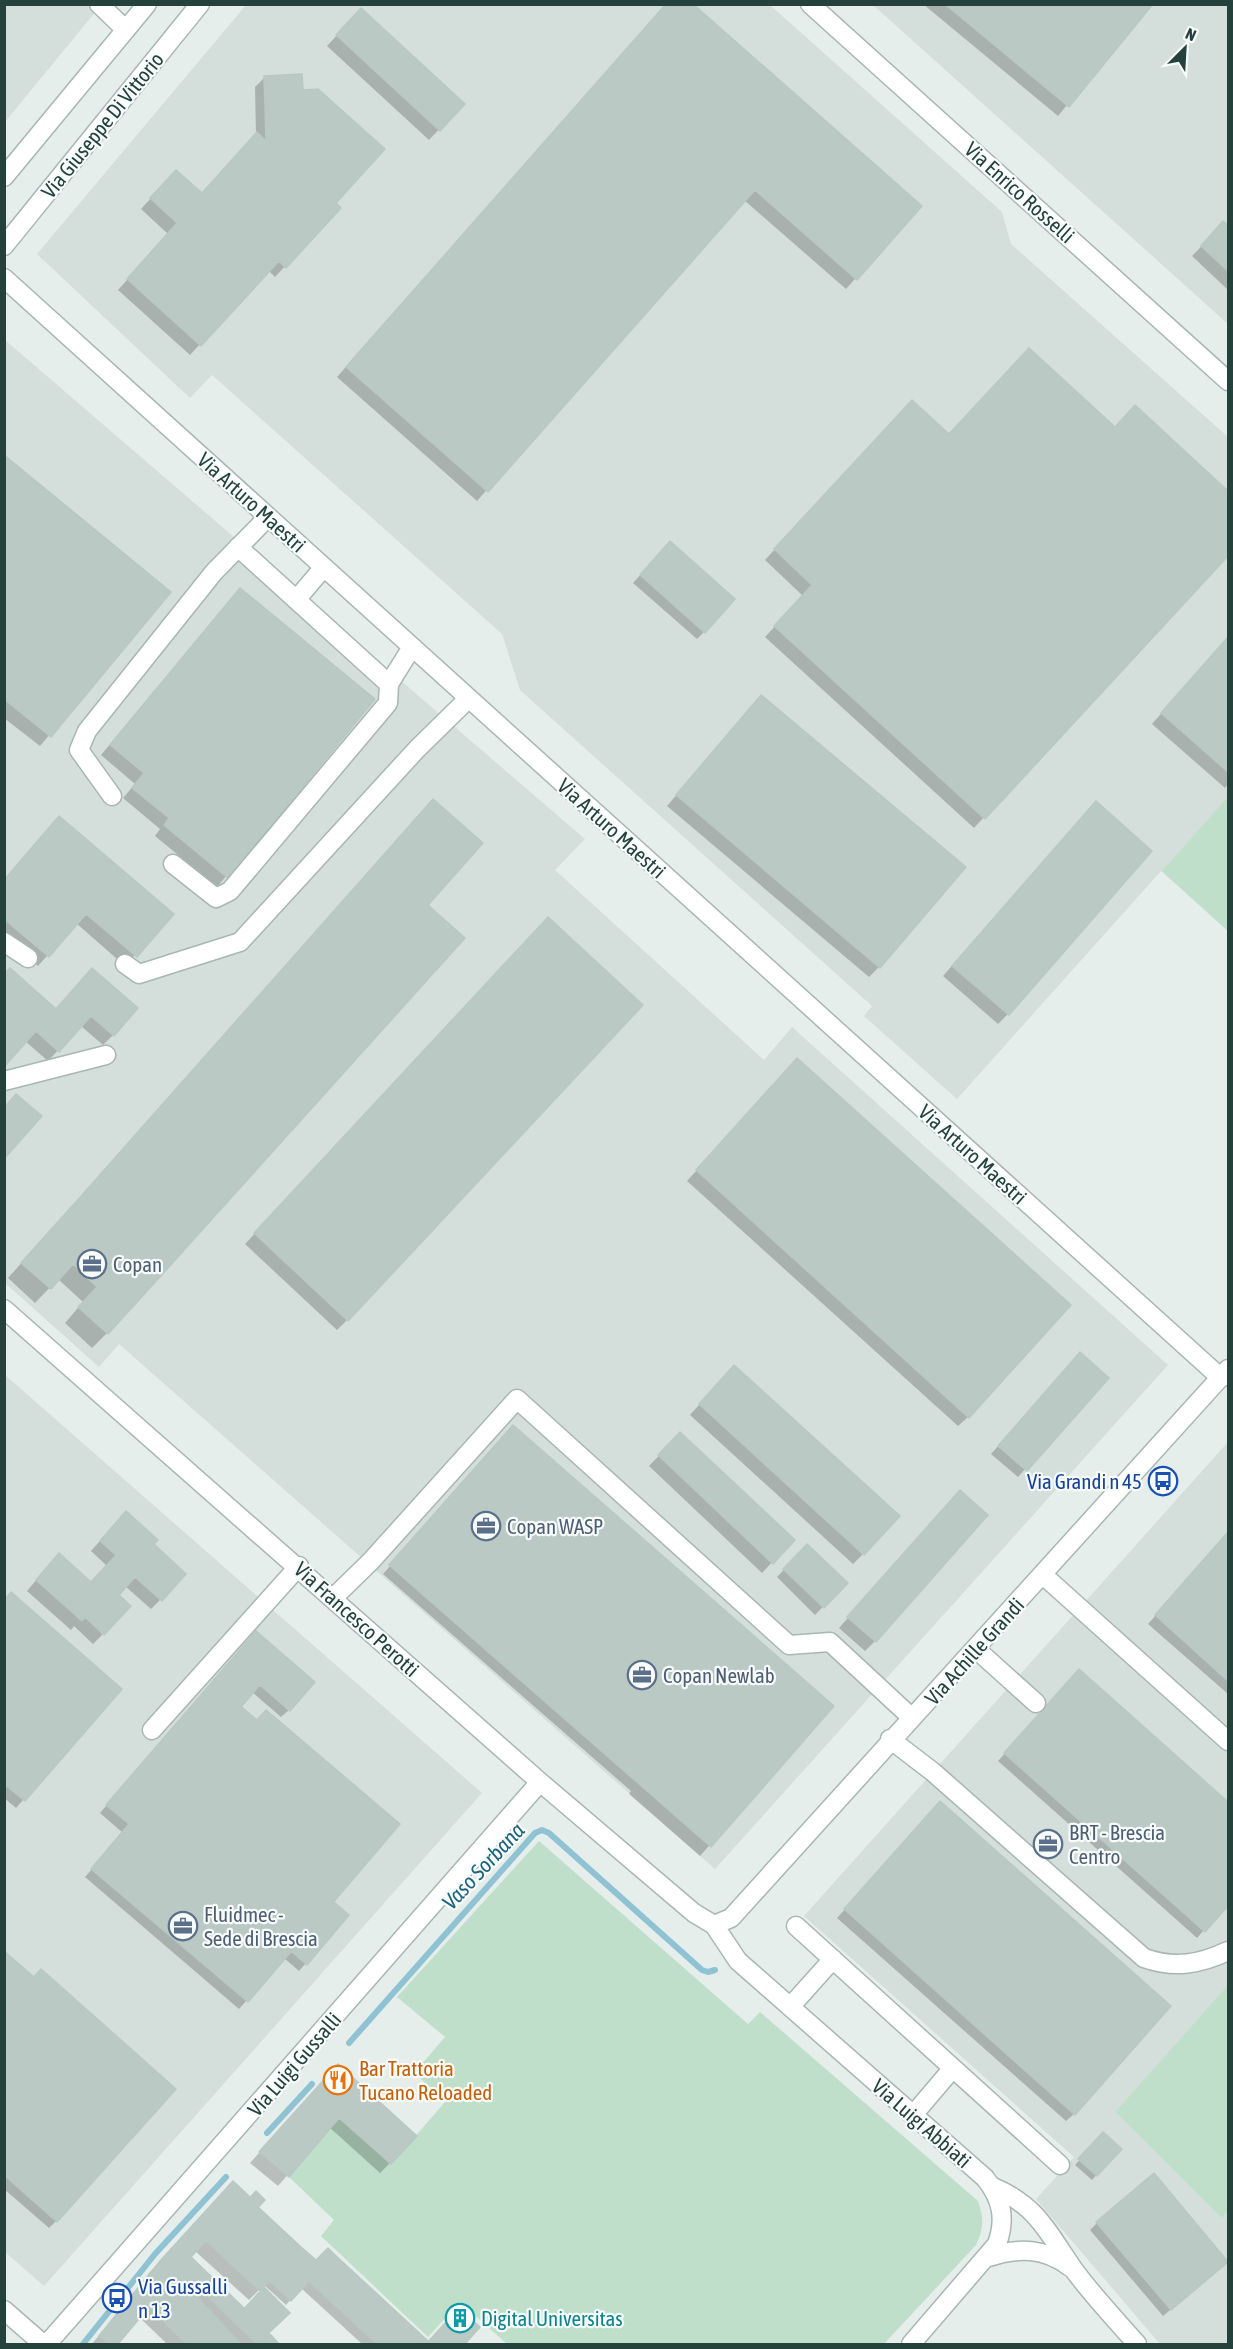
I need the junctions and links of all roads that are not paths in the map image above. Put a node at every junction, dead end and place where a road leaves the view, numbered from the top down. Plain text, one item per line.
1 (99, 4) edge
2 (147, 4) edge
3 (200, 4) edge
4 (810, 4) edge
5 (126, 30) junction
6 (4, 177) edge
7 (4, 246) edge
8 (4, 278) edge
9 (1228, 381) edge
10 (268, 517) junction
11 (238, 548) junction
12 (324, 567) junction
13 (296, 600) junction
14 (412, 647) junction
15 (389, 684) junction
16 (468, 699) junction
17 (112, 796) dead end
18 (173, 864) dead end
19 (4, 942) edge
20 (28, 958) dead end
21 (125, 964) dead end
22 (106, 1054) dead end
23 (4, 1081) edge
24 (4, 1309) edge
25 (1225, 1373) edge
26 (299, 1566) junction
27 (1043, 1575) junction
28 (333, 1598) junction
29 (976, 1649) junction
30 (1036, 1703) dead end
31 (912, 1718) junction
32 (152, 1730) dead end
33 (890, 1739) junction
34 (1228, 1741) edge
35 (540, 1782) junction
36 (714, 1925) junction
37 (796, 1926) dead end
38 (1228, 1950) edge
39 (833, 1959) junction
40 (790, 2007) junction
41 (953, 2068) junction
42 (913, 2115) junction
43 (1060, 2165) dead end
44 (993, 2187) junction
45 (989, 2257) junction
46 (1074, 2270) junction
47 (4, 2310) edge
48 (45, 2344) edge
49 (911, 2344) edge
50 (1137, 2344) edge

1 - 5 street
2 - 5 street, Via Giuseppe Di Vittorio
3 - 7 street, Via Giuseppe Di Vittorio
4 - 9 street, Via Enrico Rosselli
5 - 6 street, Via Giuseppe Di Vittorio
8 - 10 street, Via Arturo Maestri
10 - 11 street
10 - 12 street, Via Arturo Maestri
11 - 13 street
11 - 17 street
12 - 13 street
12 - 14 street, Via Arturo Maestri
13 - 15 street
14 - 15 street
14 - 16 street, Via Arturo Maestri
15 - 18 street
16 - 21 street
16 - 25 street, Via Arturo Maestri
19 - 20 street
22 - 23 street
24 - 26 street, Via Francesco Perotti
25 - 27 street, Via Achille Grandi
26 - 28 street, Via Francesco Perotti
26 - 32 street
27 - 29 street, Via Achille Grandi
27 - 34 street
28 - 31 street
28 - 35 street, Via Francesco Perotti
29 - 30 street
29 - 31 street, Via Achille Grandi
31 - 33 street, Via Achille Grandi
33 - 36 street, Via Achille Grandi
33 - 38 street
35 - 36 street, Via Francesco Perotti
35 - 48 street, Via Luigi Gussalli
36 - 40 street, Via Luigi Abbiati
37 - 39 street
39 - 40 street
39 - 41 street
40 - 42 street, Via Luigi Abbiati
41 - 42 street
41 - 43 street
42 - 44 street, Via Luigi Abbiati
44 - 45 street
44 - 46 street, Via Luigi Abbiati
45 - 46 street
45 - 49 street
46 - 50 street
47 - 48 street

